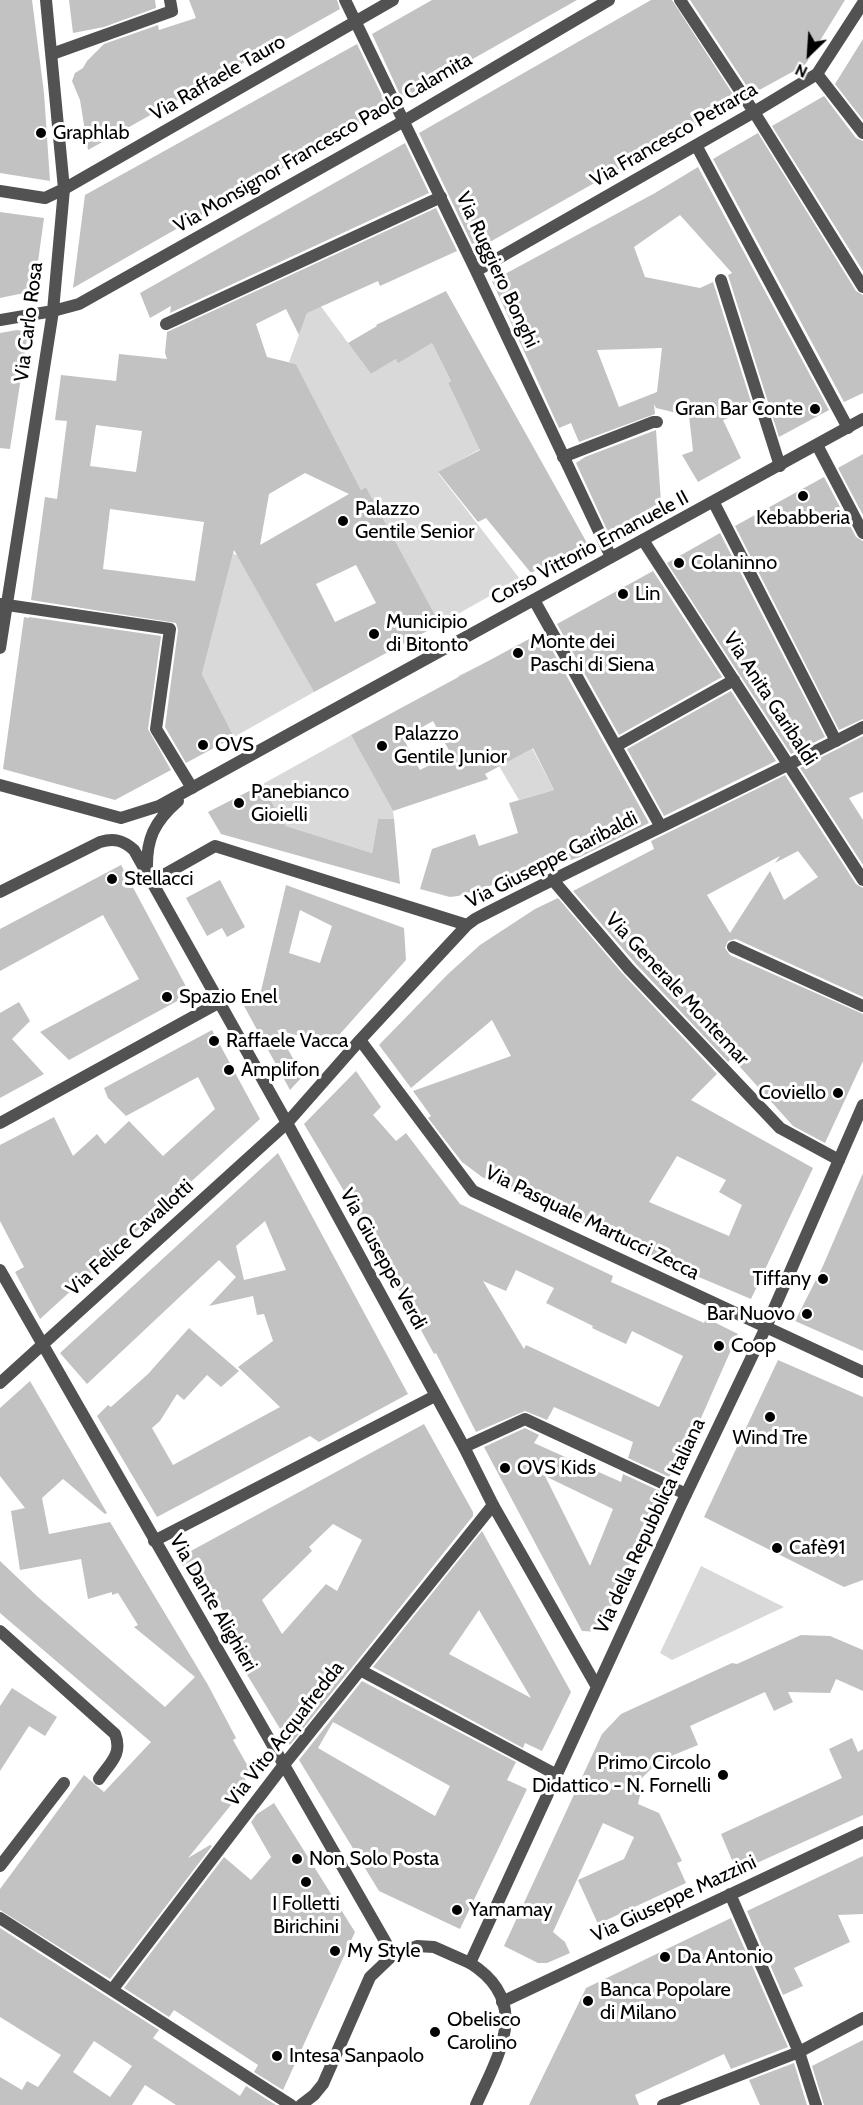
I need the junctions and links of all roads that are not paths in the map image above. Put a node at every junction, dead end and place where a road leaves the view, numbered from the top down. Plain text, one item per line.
1 (46, 0) edge
2 (170, 0) edge
3 (345, 0) edge
4 (393, 0) edge
5 (609, 0) edge
6 (680, 0) edge
7 (863, 3) edge
8 (355, 21) junction
9 (52, 54) junction
10 (817, 74) junction
11 (754, 112) junction
12 (404, 121) junction
13 (863, 133) edge
14 (696, 145) junction
15 (64, 189) junction
16 (0, 191) edge
17 (441, 197) junction
18 (476, 271) junction
19 (721, 280) dead end
20 (863, 287) edge
21 (53, 311) junction
22 (0, 320) edge
23 (166, 324) dead end
24 (863, 419) edge
25 (657, 423) dead end
26 (848, 428) junction
27 (817, 445) junction
28 (563, 457) junction
29 (780, 465) junction
30 (714, 503) junction
31 (863, 533) edge
32 (643, 540) junction
33 (611, 557) junction
34 (534, 600) junction
35 (3, 604) edge
36 (0, 648) edge
37 (734, 680) junction
38 (863, 727) edge
39 (836, 741) junction
40 (616, 746) junction
41 (789, 766) junction
42 (0, 785) edge
43 (192, 788) junction
44 (662, 827) junction
45 (150, 876) junction
46 (552, 879) junction
47 (863, 880) edge
48 (0, 892) edge
49 (466, 925) junction
50 (733, 947) dead end
51 (220, 1002) junction
52 (863, 1006) edge
53 (360, 1040) junction
54 (863, 1105) edge
55 (0, 1123) edge
56 (287, 1123) junction
57 (839, 1160) junction
58 (0, 1270) edge
59 (766, 1327) junction
60 (42, 1344) junction
61 (863, 1372) edge
62 (0, 1383) edge
63 (435, 1396) junction
64 (464, 1447) junction
65 (686, 1494) junction
66 (493, 1505) junction
67 (154, 1541) junction
68 (0, 1631) edge
69 (360, 1670) junction
70 (597, 1687) junction
71 (283, 1766) junction
72 (557, 1775) junction
73 (99, 1779) dead end
74 (64, 1783) dead end
75 (863, 1832) edge
76 (0, 1866) edge
77 (730, 1894) junction
78 (0, 1918) edge
79 (393, 1955) junction
80 (470, 1963) junction
81 (112, 1990) junction
82 (502, 2002) junction
83 (863, 2018) edge
84 (799, 2052) junction
85 (291, 2105) edge
86 (302, 2105) edge
87 (476, 2105) edge
88 (663, 2105) edge
89 (816, 2105) edge

1 - 9 street, Via Carlo Rosa
2 - 9 street
3 - 8 street, Via Ruggiero Bonghi
4 - 8 street, Via Raffaele Tauro
5 - 12 street, Via Monsignor Francesco Paolo Calamita
6 - 11 street
7 - 10 street, Via Francesco Petrarca
8 - 12 street, Via Ruggiero Bonghi
8 - 15 street, Via Raffaele Tauro
9 - 15 street, Via Carlo Rosa
10 - 11 street, Via Francesco Petrarca
10 - 13 street
11 - 14 street, Via Francesco Petrarca
11 - 20 street
12 - 17 street, Via Ruggiero Bonghi
12 - 21 street, Via Monsignor Francesco Paolo Calamita
14 - 18 street, Via Francesco Petrarca
14 - 26 street
15 - 16 street, Via Raffaele Tauro
15 - 21 street, Via Carlo Rosa
17 - 18 street, Via Ruggiero Bonghi
17 - 23 street
18 - 28 street, Via Ruggiero Bonghi
19 - 29 street
21 - 22 street, Via Monsignor Francesco Paolo Calamita
21 - 35 street, Via Carlo Rosa
24 - 26 street, Corso Vittorio Emanuele II
25 - 28 street
26 - 27 street, Corso Vittorio Emanuele II
27 - 29 street, Corso Vittorio Emanuele II
27 - 31 street
28 - 33 street, Via Ruggiero Bonghi
29 - 30 street, Corso Vittorio Emanuele II
30 - 32 street, Corso Vittorio Emanuele II
30 - 39 street
32 - 33 street, Corso Vittorio Emanuele II
32 - 37 street, Via Anita Garibaldi
33 - 34 street, Corso Vittorio Emanuele II
34 - 40 street
34 - 43 street, Corso Vittorio Emanuele II
35 - 36 street, Via Carlo Rosa
35 - 43 street
37 - 40 street
37 - 41 street, Via Anita Garibaldi
38 - 39 street, Via Giuseppe Garibaldi
39 - 41 street, Via Giuseppe Garibaldi
40 - 44 street
41 - 44 street, Via Giuseppe Garibaldi
41 - 47 street, Via Anita Garibaldi
42 - 43 street, Corso Vittorio Emanuele II
43 - 45 street
44 - 46 street, Via Giuseppe Garibaldi
45 - 48 street, Via Giuseppe Verdi
45 - 49 street
45 - 51 street, Via Giuseppe Verdi
46 - 49 street, Via Giuseppe Garibaldi
46 - 57 street, Via Generale Montemar
49 - 53 street, Via Giuseppe Garibaldi
50 - 52 street
51 - 55 street
51 - 56 street, Via Giuseppe Verdi
53 - 56 street, Via Giuseppe Garibaldi
53 - 59 street, Via Pasquale Martucci Zecca
54 - 57 street, Via della Repubblica Italiana
56 - 60 street, Via Felice Cavallotti
56 - 63 street, Via Giuseppe Verdi
57 - 59 street, Via della Repubblica Italiana
58 - 60 street, Via Dante Alighieri
59 - 61 street, Via Pasquale Martucci Zecca
59 - 65 street, Via della Repubblica Italiana
60 - 62 street, Via Felice Cavallotti
60 - 67 street, Via Dante Alighieri
63 - 64 street, Via Giuseppe Verdi
63 - 67 street
64 - 65 street
64 - 66 street, Via Giuseppe Verdi
65 - 70 street, Via della Repubblica Italiana
66 - 69 street, Via Vito Acquafredda
66 - 70 street, Via Giuseppe Verdi
67 - 71 street, Via Dante Alighieri
68 - 73 street
69 - 71 street, Via Vito Acquafredda
69 - 72 street
70 - 72 street, Via della Repubblica Italiana
71 - 79 street, Via Dante Alighieri
71 - 81 street, Via Vito Acquafredda
72 - 80 street, Via della Repubblica Italiana
74 - 76 street
75 - 77 street, Via Giuseppe Mazzini
77 - 82 street, Via Giuseppe Mazzini
77 - 84 street
78 - 81 street
79 - 80 street
79 - 86 street
80 - 82 street
81 - 85 street
82 - 87 street
83 - 84 street
84 - 88 street
84 - 89 street

